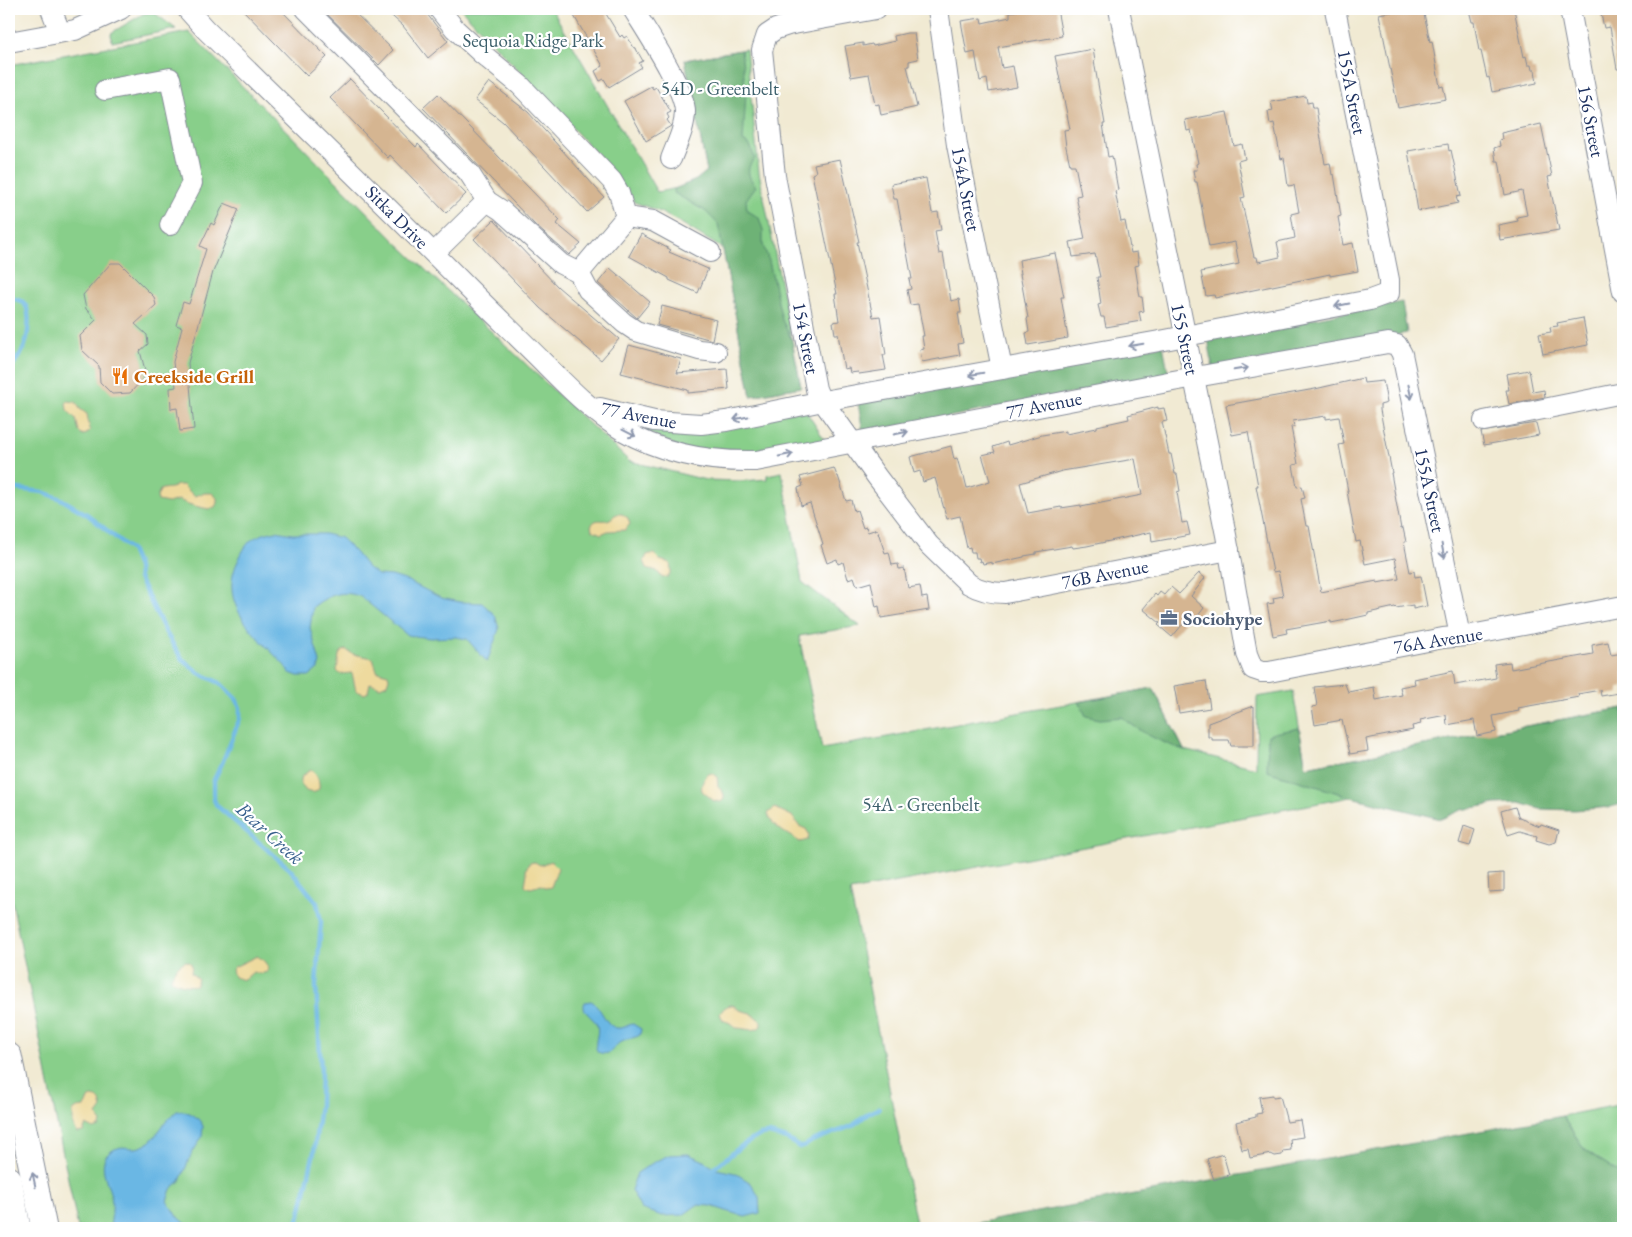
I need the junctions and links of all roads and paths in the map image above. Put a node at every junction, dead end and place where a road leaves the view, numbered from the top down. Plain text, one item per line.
1 (51, 9) edge
2 (106, 9) edge
3 (121, 9) edge
4 (174, 9) edge
5 (187, 9) edge
6 (306, 9) edge
7 (439, 9) edge
8 (633, 9) edge
9 (876, 9) edge
10 (938, 9) edge
11 (1119, 9) edge
12 (1335, 9) edge
13 (1570, 9) edge
14 (90, 23) junction
15 (204, 29) junction
16 (60, 32) junction
17 (9, 42) edge
18 (105, 90) dead end
19 (671, 159) dead end
20 (487, 201) junction
21 (626, 217) junction
22 (170, 225) dead end
23 (1618, 240) edge
24 (710, 252) dead end
25 (434, 253) junction
26 (579, 273) junction
27 (1623, 292) edge
28 (1389, 293) joint
29 (1184, 336) junction
30 (1397, 345) joint
31 (716, 352) dead end
32 (1002, 369) junction
33 (1193, 377) junction
34 (1623, 393) edge
35 (823, 401) junction
36 (589, 405) junction
37 (1484, 421) dead end
38 (853, 442) junction
39 (1229, 550) junction
40 (981, 590) joint
41 (1623, 606) edge
42 (1460, 636) junction
43 (1253, 669) joint
44 (9, 1056) edge
45 (9, 1178) edge
46 (18, 1228) edge
47 (44, 1228) edge

1 - 16 street
2 - 14 street
3 - 14 street
4 - 15 street, Sitka Drive
5 - 15 street, Sitka Drive
6 - 20 street
7 - 21 street
8 - 19 street
9 - 35 street, 154 Street
10 - 32 street, 154A Street
11 - 29 street, 155 Street
12 - 28 street, 155A Street
13 - 23 street, 156 Street
14 - 16 street
15 - 25 street, Sitka Drive
16 - 17 street
18 - 22 street
20 - 25 street
20 - 26 street
21 - 24 street
21 - 26 street
23 - 27 street, 156 Street
25 - 36 street, Sitka Drive
26 - 31 street
28 -> 29 street, 77 Avenue
29 -> 32 street, 77 Avenue
29 - 33 street, 155 Street
33 -> 30 street, 77 Avenue
30 -> 42 street, 155A Street
32 -> 35 street, 77 Avenue
38 -> 33 street, 77 Avenue
33 - 39 street, 155 Street
34 - 37 street
35 -> 36 street, 77 Avenue
35 - 38 street, 154 Street
36 -> 38 street, 77 Avenue
38 - 40 street, 154 Street
39 - 40 street, 76B Avenue
39 - 43 street, 155 Street
41 - 42 street, 76A Avenue
42 - 43 street, 76A Avenue
47 -> 44 main road
45 - 46 main road

